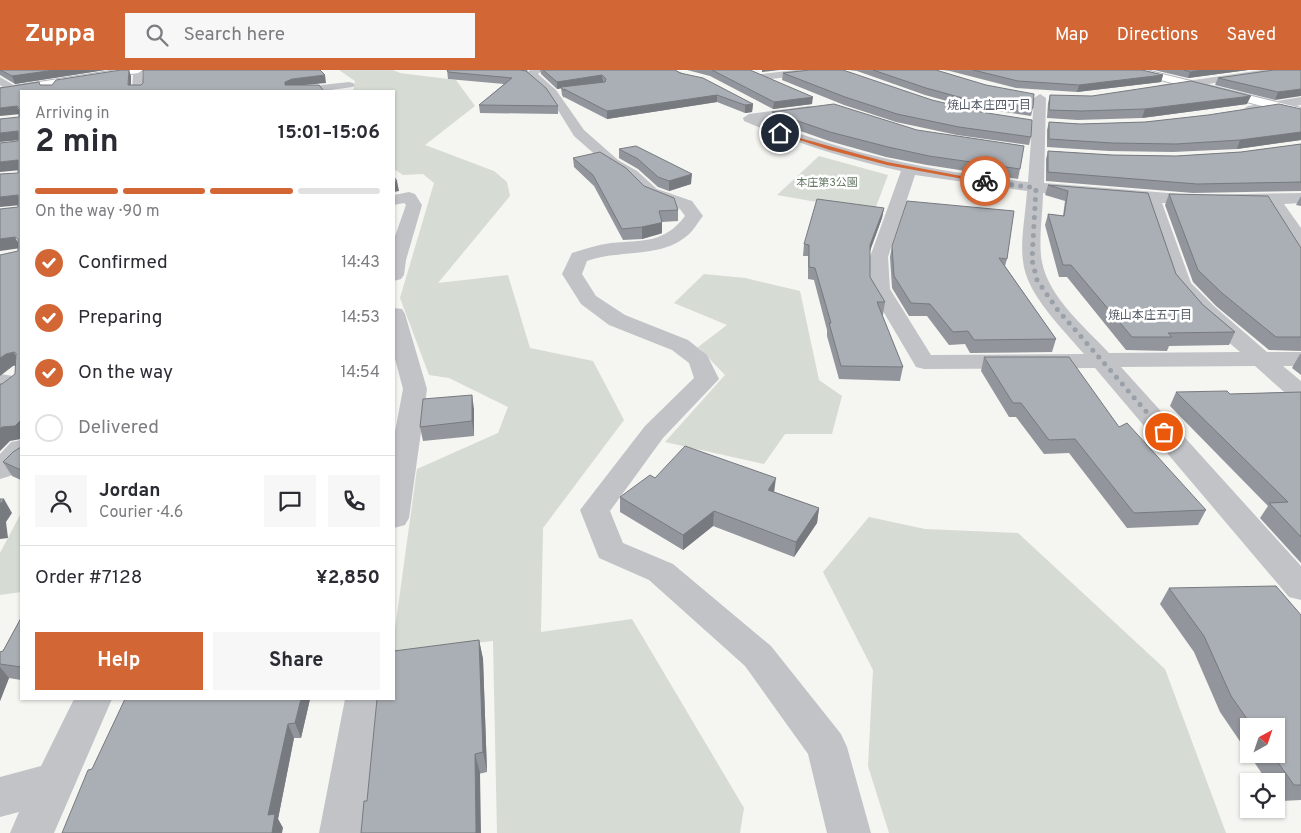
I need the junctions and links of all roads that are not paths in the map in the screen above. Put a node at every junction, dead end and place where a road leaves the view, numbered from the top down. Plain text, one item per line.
1 (136, 70) edge
2 (537, 70) edge
3 (744, 70) edge
4 (824, 70) edge
5 (1133, 70) edge
6 (1284, 70) edge
7 (337, 74) dead end
8 (761, 77) junction
9 (0, 80) edge
10 (1189, 84) junction
11 (47, 88) edge
12 (348, 88) edge
13 (788, 88) edge
14 (13, 89) junction
15 (1152, 89) edge
16 (138, 90) edge
17 (312, 90) edge
18 (0, 91) edge
19 (806, 96) edge
20 (1042, 98) edge
21 (1301, 101) edge
22 (1276, 105) junction
23 (755, 106) edge
24 (1239, 112) edge
25 (1301, 112) edge
26 (771, 115) junction
27 (913, 169) junction
28 (1036, 188) junction
29 (1152, 198) junction
30 (1301, 198) edge
31 (395, 200) edge
32 (1268, 200) junction
33 (1301, 243) edge
34 (395, 268) edge
35 (395, 321) edge
36 (400, 356) edge
37 (1261, 359) junction
38 (1301, 359) edge
39 (1102, 360) junction
40 (1301, 394) edge
41 (20, 449) edge
42 (0, 470) edge
43 (395, 512) edge
44 (1301, 588) edge
45 (93, 700) edge
46 (364, 700) edge
47 (55, 782) junction
48 (0, 798) edge
49 (32, 833) edge
50 (342, 833) edge
51 (849, 833) edge

1 - 11 street
1 - 16 street
2 - 51 street
3 - 8 street
4 - 8 street
5 - 10 street
6 - 10 street
7 - 12 street
8 - 13 street
9 - 14 street
10 - 15 street
10 - 22 street
11 - 14 street
12 - 17 street
14 - 18 street
19 - 26 street
20 - 28 street
21 - 22 street
22 - 24 street
22 - 25 street
23 - 26 street
26 - 27 street
27 - 28 street
27 - 39 street
28 - 29 street
28 - 39 street
29 - 32 street
29 - 37 street
30 - 32 street
31 - 34 street
32 - 33 street
35 - 36 street
36 - 43 street
37 - 38 street
37 - 39 street
37 - 40 street
39 - 44 street
41 - 42 street
45 - 47 street
46 - 50 street
47 - 48 street
47 - 49 street

